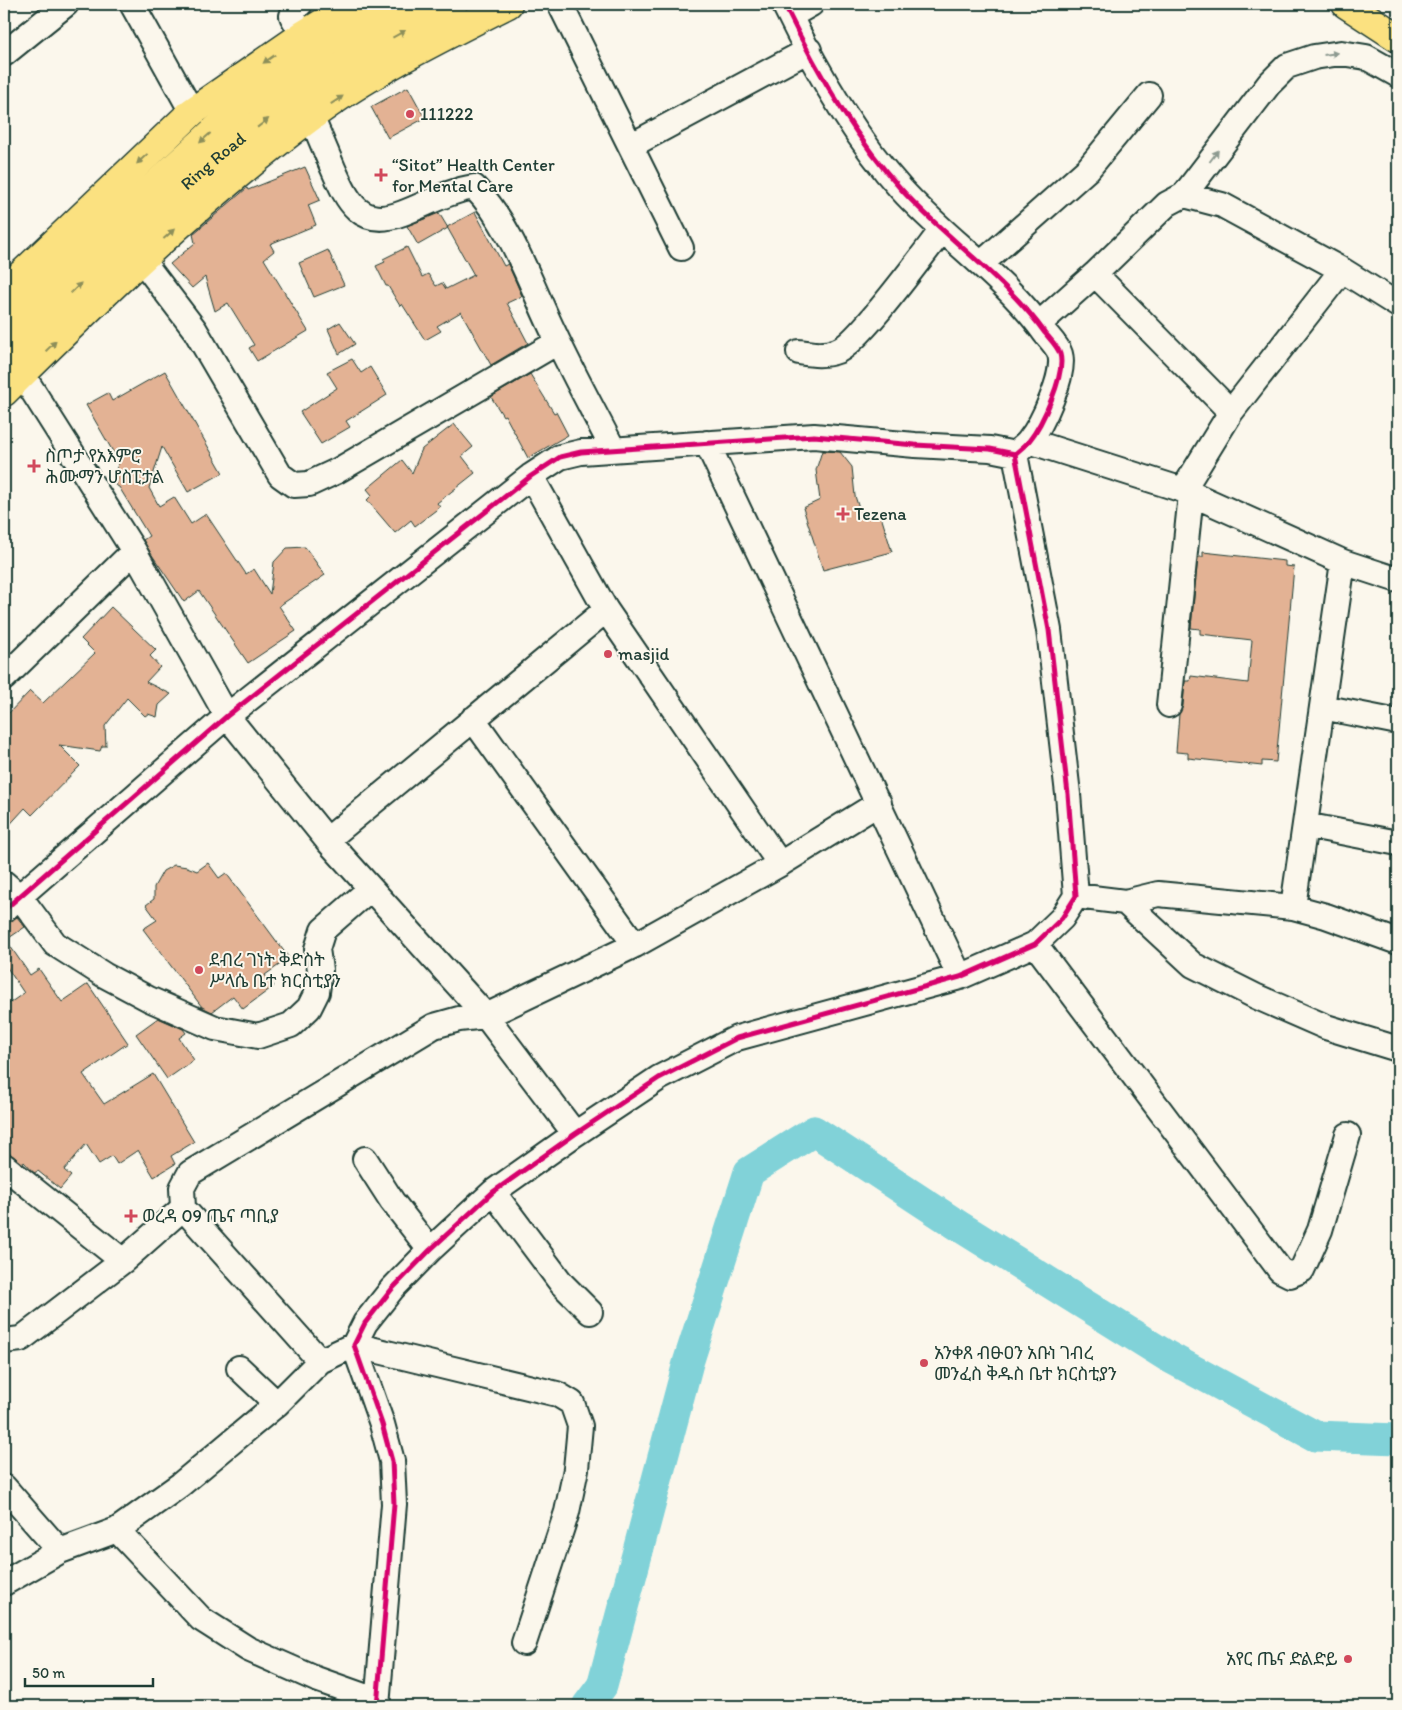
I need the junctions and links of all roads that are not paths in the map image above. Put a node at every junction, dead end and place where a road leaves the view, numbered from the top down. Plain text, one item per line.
1 (66, 4) edge
2 (132, 4) edge
3 (300, 4) edge
4 (404, 4) edge
5 (453, 4) edge
6 (508, 4) edge
7 (560, 4) edge
8 (811, 4) edge
9 (1346, 4) edge
10 (339, 8) edge
11 (787, 10) edge
12 (303, 35) junction
13 (1398, 38) edge
14 (809, 50) junction
15 (4, 54) edge
16 (1398, 75) edge
17 (1149, 96) dead end
18 (192, 112) junction
19 (311, 116) junction
20 (632, 145) junction
21 (1184, 195) junction
22 (942, 230) junction
23 (681, 248) dead end
24 (141, 259) junction
25 (982, 264) junction
26 (1342, 270) junction
27 (1095, 274) junction
28 (4, 291) edge
29 (1398, 305) edge
30 (1039, 324) junction
31 (4, 328) edge
32 (558, 342) junction
33 (799, 352) dead end
34 (10, 375) edge
35 (1231, 412) junction
36 (707, 444) junction
37 (613, 448) junction
38 (1022, 448) junction
39 (531, 476) junction
40 (1187, 492) junction
41 (134, 552) junction
42 (1343, 562) junction
43 (1398, 580) edge
44 (606, 610) junction
45 (4, 678) edge
46 (1169, 705) dead end
47 (1322, 707) junction
48 (228, 716) junction
49 (473, 719) junction
50 (1398, 722) edge
51 (879, 802) junction
52 (1305, 825) junction
53 (327, 840) junction
54 (1398, 843) edge
55 (780, 864) junction
56 (370, 889) junction
57 (1076, 896) junction
58 (9, 897) edge
59 (1125, 902) junction
60 (1293, 907) junction
61 (1398, 942) edge
62 (635, 944) junction
63 (1035, 944) junction
64 (960, 977) junction
65 (486, 1016) junction
66 (1398, 1049) edge
67 (575, 1134) junction
68 (1348, 1135) dead end
69 (365, 1159) dead end
70 (4, 1166) edge
71 (493, 1192) junction
72 (184, 1208) junction
73 (430, 1250) junction
74 (122, 1261) junction
75 (590, 1312) dead end
76 (4, 1341) edge
77 (354, 1345) junction
78 (320, 1361) junction
79 (240, 1368) dead end
80 (277, 1404) junction
81 (4, 1487) edge
82 (117, 1530) junction
83 (60, 1551) junction
84 (4, 1583) edge
85 (524, 1643) dead end
86 (378, 1704) edge

1 - 15 street
2 - 18 street
3 - 12 street
4 -> 31 main road, Ring Road
34 -> 5 main road, Ring Road
19 -> 6 main road
7 - 20 street
8 - 11 street
9 - 13 main road
10 - 12 main road
11 - 14 street
12 -> 18 main road
14 - 20 street
14 - 22 street
21 -> 16 street
17 - 25 street
18 -> 28 main road
24 -> 19 main road
19 - 32 street
20 - 23 street
21 - 26 street
21 - 27 street
22 - 25 street
22 - 33 street
24 - 32 street
34 -> 24 main road
25 - 30 street
26 - 29 street
26 - 35 street
27 - 30 street
27 - 35 street
30 - 38 street
32 - 37 street
34 - 41 street
35 - 40 street
36 - 37 street
36 - 38 street
36 - 51 street
37 - 39 street
38 - 40 street
38 - 57 street
39 - 44 street
39 - 48 street
40 - 42 street
40 - 46 street
41 - 45 street
41 - 48 street
42 - 43 street
42 - 47 street
44 - 49 street
44 - 55 street
47 - 50 street
47 - 52 street
48 - 53 street
48 - 58 street
49 - 53 street
49 - 62 street
51 - 55 street
51 - 64 street
52 - 54 street
52 - 60 street
53 - 56 street
55 - 62 street
56 - 58 street
56 - 65 street
57 - 59 street
57 - 63 street
59 - 60 street
59 - 66 street
60 - 61 street
62 - 65 street
63 - 64 street
63 - 68 street
64 - 67 street
65 - 67 street
65 - 72 street
67 - 71 street
69 - 73 street
70 - 74 street
71 - 73 street
71 - 75 street
72 - 74 street
72 - 78 street
73 - 77 street
74 - 76 street
77 - 78 street
77 - 85 street
77 - 86 street
78 - 80 street
79 - 80 street
80 - 82 street
81 - 83 street
82 - 83 street
82 - 86 street
83 - 84 street

